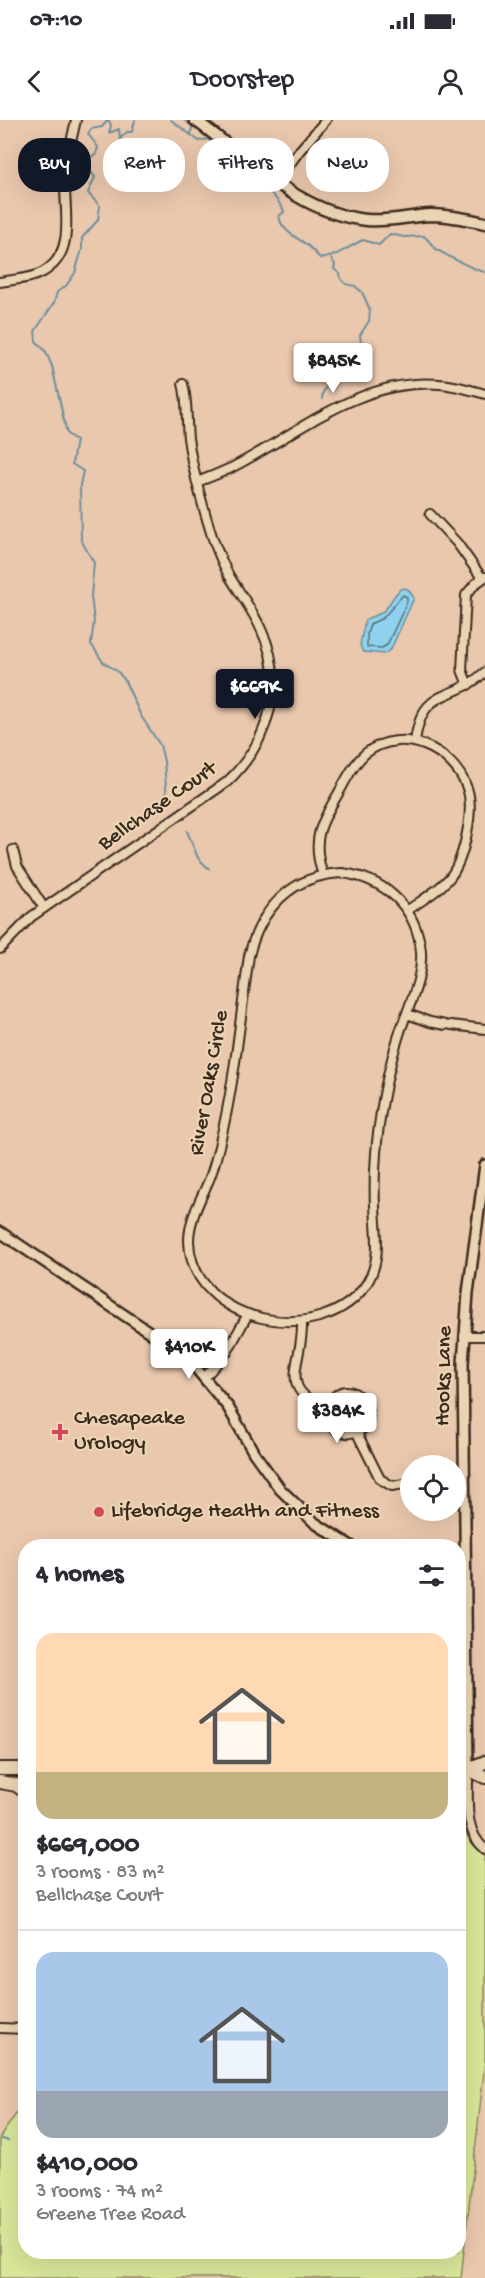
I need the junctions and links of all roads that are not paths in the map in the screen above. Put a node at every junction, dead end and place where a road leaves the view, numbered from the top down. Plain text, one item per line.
1 (76, 120) edge
2 (195, 120) edge
3 (326, 120) edge
4 (219, 138) edge
5 (294, 158) edge
6 (293, 192) edge
7 (485, 223) edge
8 (0, 282) edge
9 (183, 384) dead end
10 (485, 394) edge
11 (197, 483) junction
12 (430, 514) dead end
13 (483, 577) edge
14 (485, 672) edge
15 (468, 685) junction
16 (415, 742) junction
17 (13, 850) dead end
18 (323, 875) junction
19 (45, 908) junction
20 (408, 910) junction
21 (0, 949) edge
22 (407, 1014) junction
23 (485, 1029) edge
24 (485, 1165) edge
25 (0, 1233) edge
26 (248, 1314) junction
27 (302, 1322) junction
28 (464, 1336) junction
29 (485, 1336) edge
30 (205, 1377) junction
31 (328, 1408) junction
32 (356, 1431) junction
33 (400, 1485) edge
34 (340, 1539) edge
35 (463, 1539) edge
36 (485, 1762) edge
37 (466, 1767) edge
38 (18, 1768) edge
39 (0, 1769) edge
40 (466, 1769) edge
41 (485, 1777) edge
42 (0, 1782) edge
43 (18, 1786) edge
44 (466, 1786) edge
45 (485, 1849) edge
46 (0, 2028) edge
47 (18, 2029) edge

1 - 8 street
2 - 4 main road
3 - 5 street
6 - 7 main road
9 - 11 street, Bellchase Court
10 - 11 street
11 - 19 street, Bellchase Court
12 - 13 street
13 - 15 street
14 - 15 street
15 - 16 street
16 - 18 street
16 - 20 street
17 - 19 street
18 - 20 street, River Oaks Circle
18 - 26 street, River Oaks Circle
19 - 21 street, Bellchase Court
20 - 22 street, River Oaks Circle
22 - 23 street
22 - 27 street, River Oaks Circle
24 - 28 street, Hooks Lane
25 - 30 street
26 - 27 street, River Oaks Circle
26 - 30 street
27 - 31 street
28 - 29 street
28 - 35 street, Hooks Lane
30 - 34 street
31 - 32 street
31 - 32 street
32 - 33 street
36 - 37 main road
38 - 39 main road
40 - 41 main road
42 - 43 main road
44 - 45 street
46 - 47 street

